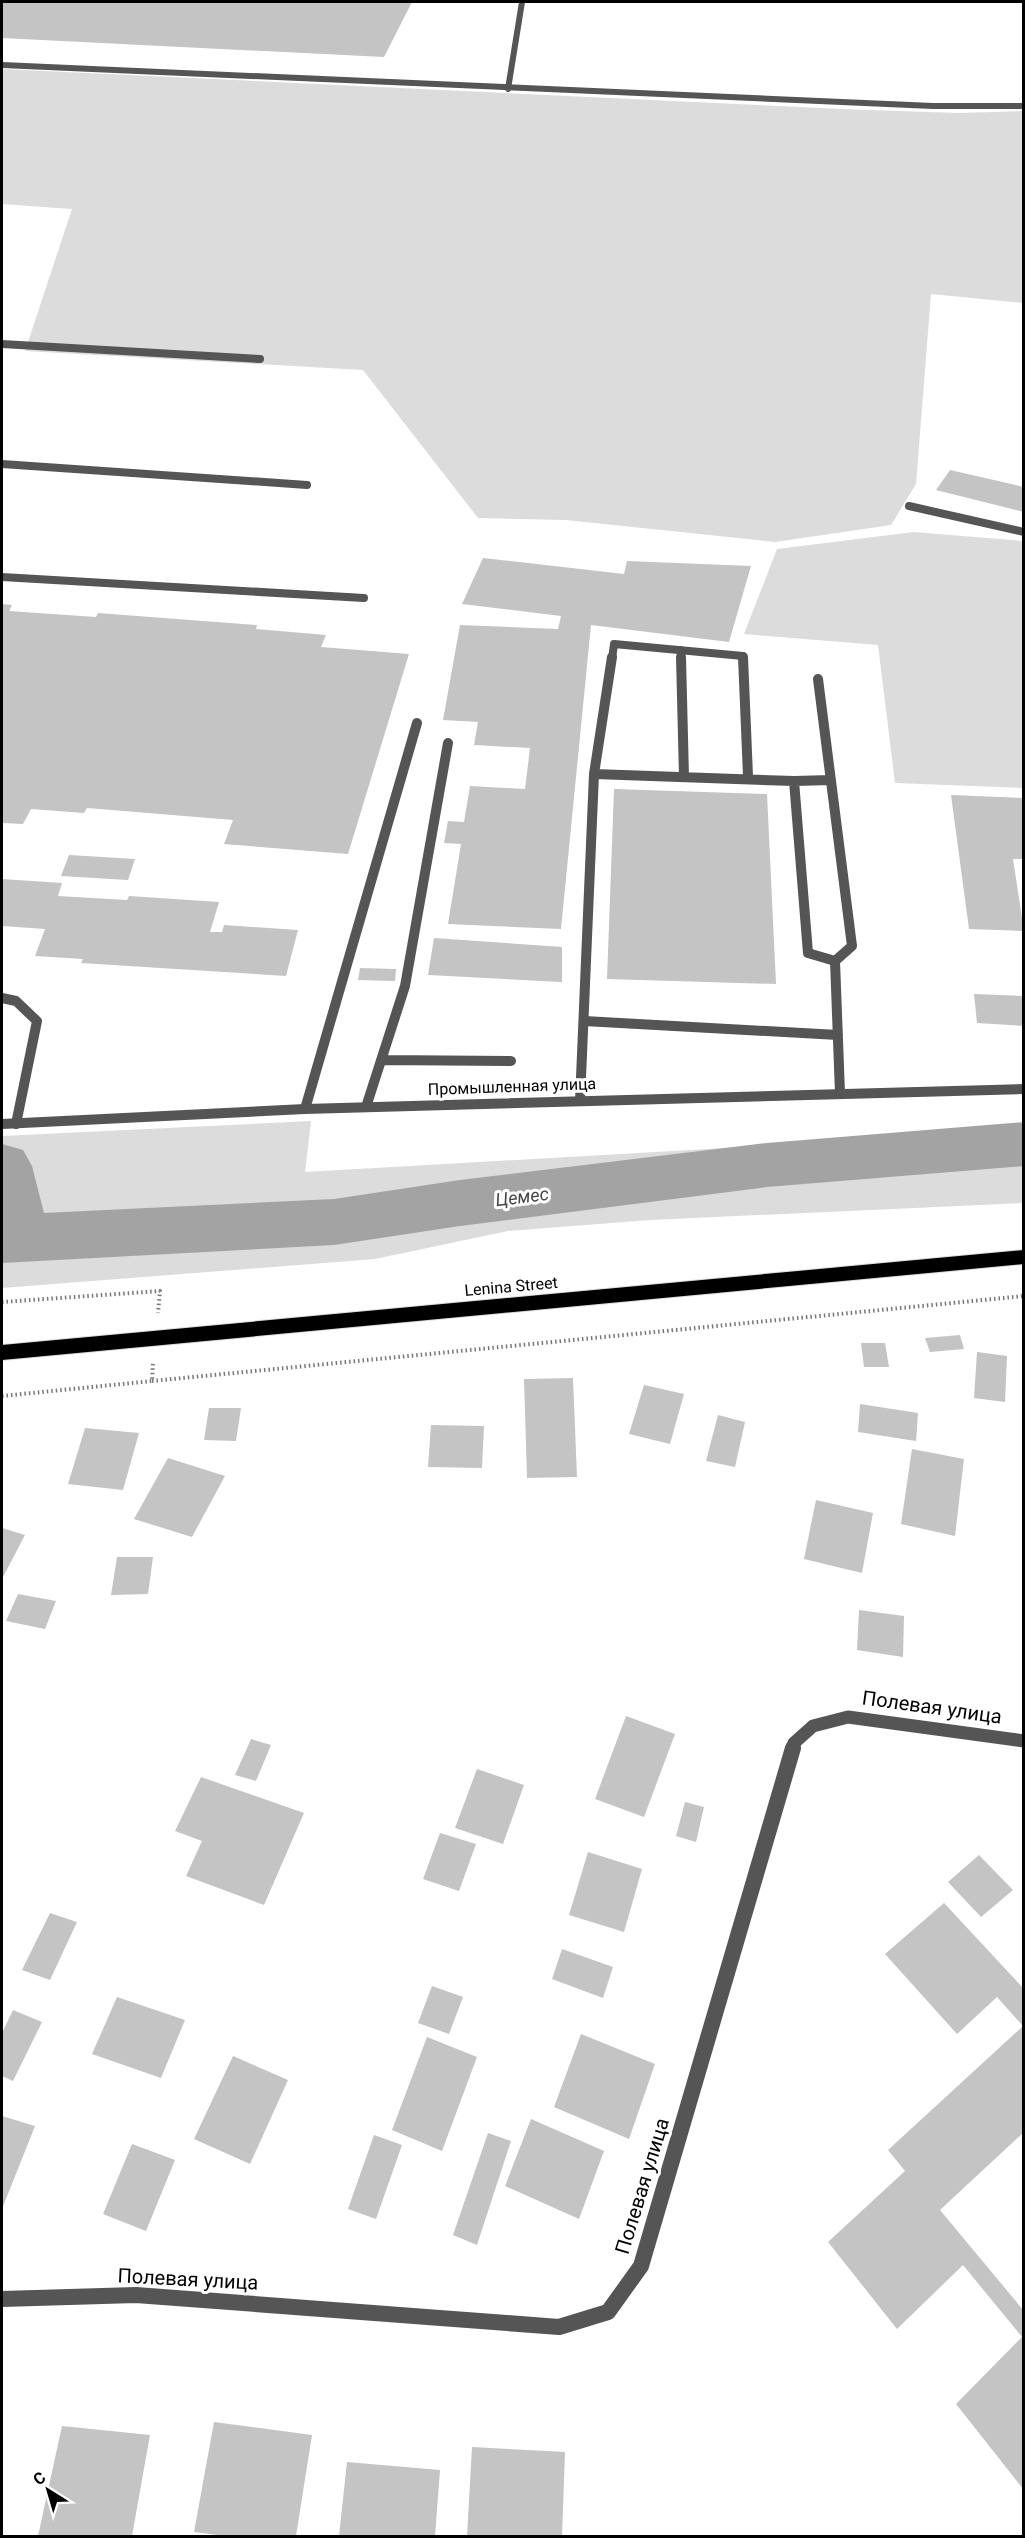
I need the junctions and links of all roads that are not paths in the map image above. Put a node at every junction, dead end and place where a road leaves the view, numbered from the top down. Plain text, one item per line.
1 (522, 2) edge
2 (2, 65) edge
3 (507, 89) junction
4 (1023, 106) edge
5 (2, 344) edge
6 (260, 358) dead end
7 (2, 464) edge
8 (307, 484) dead end
9 (909, 506) dead end
10 (1023, 532) edge
11 (2, 577) edge
12 (364, 598) dead end
13 (681, 650) junction
14 (818, 679) dead end
15 (417, 723) dead end
16 (448, 743) dead end
17 (594, 774) junction
18 (748, 776) dead end
19 (684, 777) junction
20 (831, 780) junction
21 (794, 781) junction
22 (835, 961) junction
23 (2, 998) edge
24 (584, 1022) junction
25 (838, 1035) junction
26 (381, 1060) junction
27 (511, 1060) dead end
28 (1023, 1089) edge
29 (840, 1093) junction
30 (580, 1101) junction
31 (366, 1107) junction
32 (305, 1109) junction
33 (2, 1124) edge
34 (16, 1124) junction
35 (1023, 1257) edge
36 (2, 1353) edge
37 (1023, 1741) edge
38 (2, 2299) edge

1 - 3 street
2 - 3 street
3 - 4 street
5 - 6 street
7 - 8 street
9 - 10 street
11 - 12 street
13 - 17 street
13 - 18 street
13 - 19 street
14 - 20 street
15 - 32 street
16 - 26 street
17 - 19 street
17 - 24 street
19 - 21 street
20 - 21 street
20 - 22 street
21 - 22 street
22 - 25 street
23 - 34 street
24 - 25 street
24 - 30 street
25 - 29 street
26 - 27 street
26 - 31 street
28 - 29 street, Промышленная улица
29 - 30 street, Промышленная улица
30 - 31 street, Промышленная улица
31 - 32 street, Промышленная улица
32 - 34 street, Промышленная улица
33 - 34 street, Промышленная улица
35 - 36 highway, Lenina Street
37 - 38 street, Полевая улица

